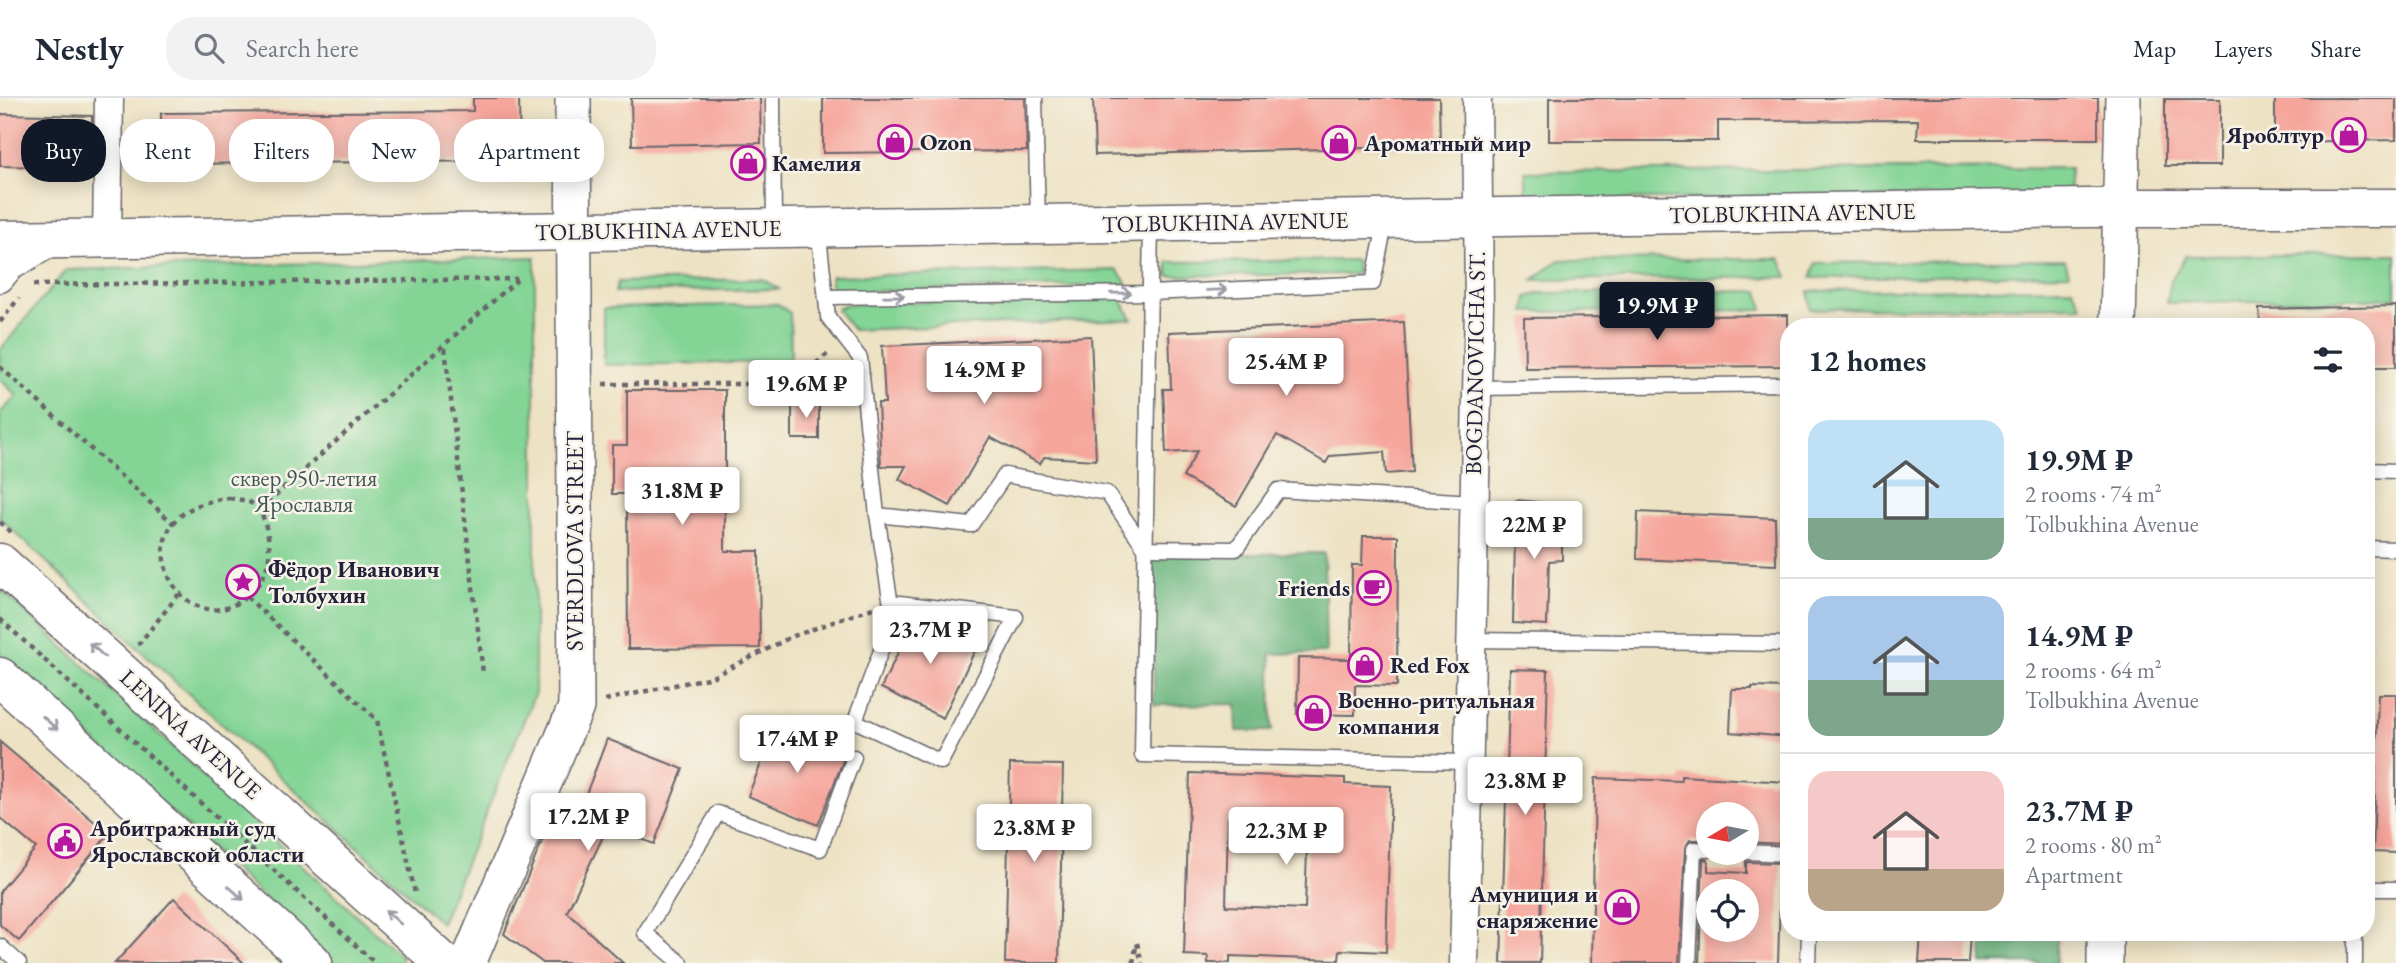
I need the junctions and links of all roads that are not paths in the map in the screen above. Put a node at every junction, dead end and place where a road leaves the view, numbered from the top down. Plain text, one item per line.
1 (108, 98) edge
2 (573, 98) edge
3 (773, 98) edge
4 (1035, 98) edge
5 (1477, 98) edge
6 (2123, 98) edge
7 (2120, 208) junction
8 (2396, 208) edge
9 (1476, 218) junction
10 (1386, 219) junction
11 (1151, 223) junction
12 (1038, 225) junction
13 (818, 228) junction
14 (774, 229) junction
15 (574, 232) junction
16 (107, 239) junction
17 (0, 240) edge
18 (53, 241) junction
19 (0, 251) edge
20 (11, 286) edge
21 (1149, 293) junction
22 (826, 297) junction
23 (2118, 318) edge
24 (1780, 384) edge
25 (1476, 388) junction
26 (2375, 470) edge
27 (2396, 471) edge
28 (1473, 502) junction
29 (877, 514) junction
30 (1145, 548) junction
31 (2375, 548) edge
32 (2396, 549) edge
33 (0, 563) edge
34 (891, 602) junction
35 (1471, 640) junction
36 (1780, 644) edge
37 (0, 677) edge
38 (854, 757) dead end
39 (1468, 762) junction
40 (1696, 849) edge
41 (1759, 853) edge
42 (1780, 854) edge
43 (2375, 889) edge
44 (2396, 889) edge
45 (1809, 941) edge
46 (2105, 941) edge
47 (2355, 941) edge
48 (0, 946) edge
49 (19, 963) edge
50 (313, 963) edge
51 (444, 963) edge
52 (468, 963) edge
53 (681, 963) edge
54 (1464, 963) edge
55 (1689, 963) edge
56 (1808, 963) edge
57 (2105, 963) edge
58 (2355, 963) edge

1 - 16 street
2 - 15 street, SVERDLOVA STREET
3 - 14 lane
4 - 12 lane
5 - 9 street, BOGDANOVICHA ST.
6 - 7 street
7 - 8 main road, TOLBUKHINA AVENUE
7 - 9 main road, TOLBUKHINA AVENUE
7 - 23 street
9 - 10 main road, TOLBUKHINA AVENUE
9 - 25 street, BOGDANOVICHA ST.
10 - 11 main road, TOLBUKHINA AVENUE
21 -> 10 lane
11 - 12 main road, TOLBUKHINA AVENUE
11 - 21 lane
12 - 13 main road, TOLBUKHINA AVENUE
13 - 14 main road, TOLBUKHINA AVENUE
13 - 22 lane
14 - 15 main road, TOLBUKHINA AVENUE
15 - 16 main road, TOLBUKHINA AVENUE
15 - 52 street, SVERDLOVA STREET
16 - 18 main road, TOLBUKHINA AVENUE
17 - 18 main road, TOLBUKHINA AVENUE
18 - 19 main road, TOLBUKHINA AVENUE
18 - 20 street
22 -> 21 lane
21 - 30 lane
22 - 29 lane
24 - 25 lane
25 - 28 street, BOGDANOVICHA ST.
26 - 27 lane
28 - 30 lane
28 - 35 street, BOGDANOVICHA ST.
29 - 30 lane
29 - 34 lane
30 - 39 lane
31 - 32 lane
51 -> 33 main road, LENINA AVENUE
34 - 34 lane
35 - 36 lane
35 - 39 street, BOGDANOVICHA ST.
37 -> 50 main road
38 - 53 lane
39 - 54 street, BOGDANOVICHA ST.
40 - 55 lane
41 - 42 lane
43 - 44 lane
45 - 56 lane
46 - 57 street
47 - 58 lane
48 - 49 lane

